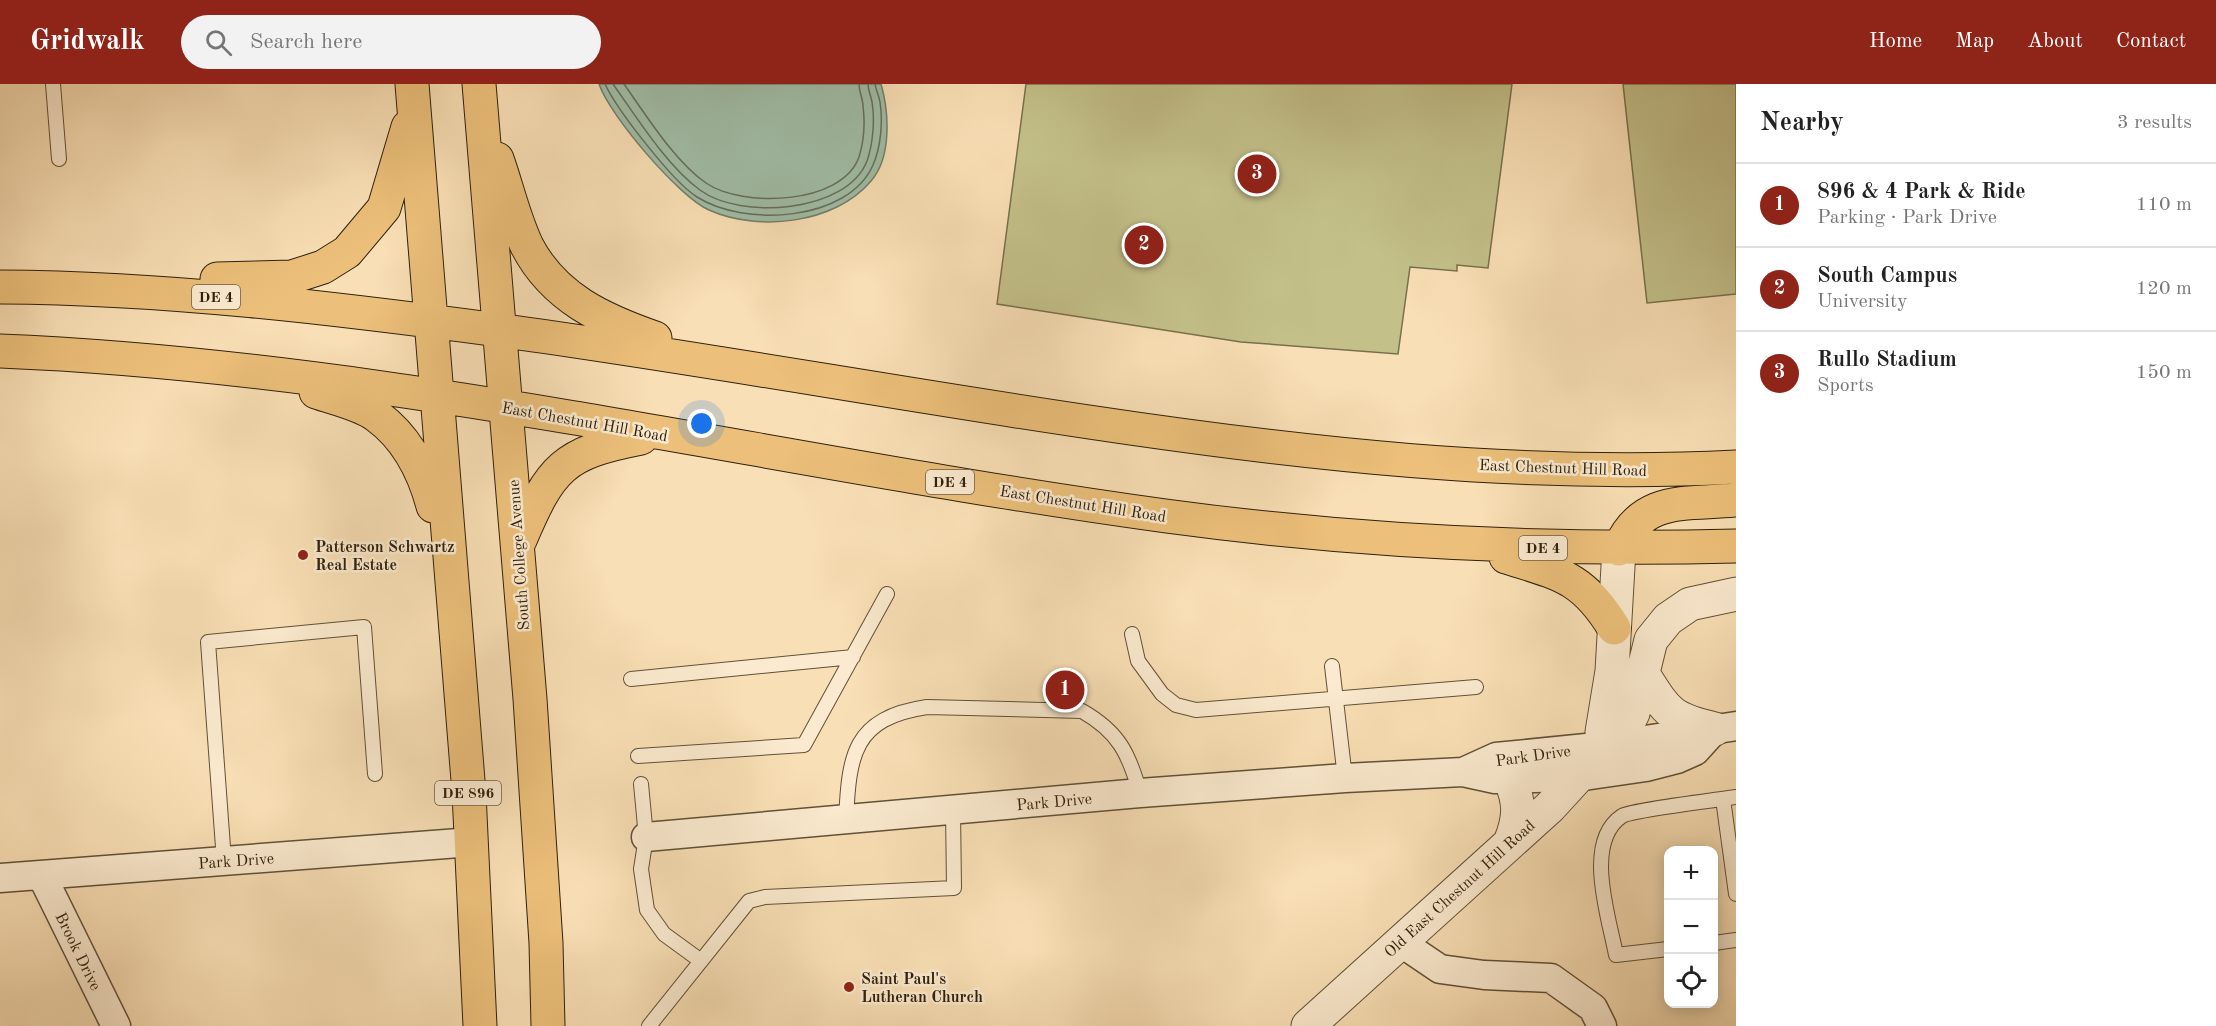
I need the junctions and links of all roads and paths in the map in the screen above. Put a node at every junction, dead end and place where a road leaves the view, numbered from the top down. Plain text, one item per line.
1 (53, 84) edge
2 (413, 96) edge
3 (481, 99) edge
4 (59, 159) dead end
5 (0, 287) edge
6 (81, 288) junction
7 (430, 321) junction
8 (499, 330) junction
9 (0, 351) edge
10 (741, 368) junction
11 (265, 374) junction
12 (436, 395) junction
13 (507, 408) junction
14 (660, 434) junction
15 (1736, 467) edge
16 (1736, 500) edge
17 (1467, 545) junction
18 (1736, 546) edge
19 (517, 547) junction
20 (1619, 549) junction
21 (449, 560) junction
22 (887, 594) dead end
23 (1736, 594) edge
24 (1614, 628) junction
25 (1131, 634) dead end
26 (853, 657) junction
27 (1332, 666) dead end
28 (1643, 674) junction
29 (631, 679) dead end
30 (1476, 687) dead end
31 (1336, 699) junction
32 (1726, 727) edge
33 (1606, 746) junction
34 (639, 756) dead end
35 (1463, 772) junction
36 (375, 774) dead end
37 (1577, 777) junction
38 (1345, 778) junction
39 (1510, 779) junction
40 (641, 784) dead end
41 (1140, 793) junction
42 (1730, 798) edge
43 (953, 810) junction
44 (846, 820) junction
45 (646, 837) junction
46 (1511, 840) junction
47 (472, 842) junction
48 (224, 861) junction
49 (42, 876) junction
50 (0, 878) edge
51 (1736, 894) edge
52 (1736, 940) edge
53 (1400, 942) junction
54 (1718, 942) edge
55 (1664, 949) edge
56 (701, 961) junction
57 (116, 1026) edge
58 (480, 1026) edge
59 (548, 1026) edge
60 (649, 1026) edge
61 (1308, 1026) edge
62 (1602, 1026) edge

1 - 4 lane
2 - 6 main road
2 - 7 main road
3 - 8 main road, South College Avenue
3 - 10 main road
5 - 6 main road, DE 4
6 - 7 main road, DE 4
7 - 8 main road, DE 4
7 - 12 main road
8 - 10 main road, East Chestnut Hill Road / DE 4
8 - 13 main road, South College Avenue
9 - 11 main road, DE 4
10 - 15 main road, East Chestnut Hill Road / DE 4
11 - 12 main road, DE 4
11 - 21 main road, DE 896
12 - 13 main road, East Chestnut Hill Road / DE 4
12 - 21 main road
13 - 14 main road, East Chestnut Hill Road / DE 4
13 - 19 main road, South College Avenue
14 - 17 main road, East Chestnut Hill Road / DE 4
14 - 19 main road
16 - 20 main road
17 - 20 main road, East Chestnut Hill Road / DE 4
17 - 24 main road
18 - 20 main road, East Chestnut Hill Road / DE 4
19 - 59 main road, South College Avenue
20 - 24 street
21 - 47 main road, DE 896
22 - 26 lane
23 - 28 street, Old East Chestnut Hill Road
24 - 33 street
25 - 31 lane
26 - 29 lane
26 - 34 lane
27 - 31 lane
28 - 32 street
28 - 33 street, Old East Chestnut Hill Road
30 - 31 lane
31 - 38 lane
32 - 33 street, Park Drive
32 - 37 street, Park Drive
33 - 35 street, Park Drive
33 - 37 street, Old East Chestnut Hill Road
35 - 38 street, Park Drive
35 - 39 street, Park Drive
36 - 48 lane
37 - 39 street, Park Drive
37 - 46 street, Old East Chestnut Hill Road
38 - 41 street, Park Drive
39 - 46 street
40 - 45 lane
41 - 43 street, Park Drive
41 - 44 lane
42 - 51 lane
42 - 55 lane
43 - 44 street, Park Drive
43 - 56 lane
44 - 45 street, Park Drive
45 - 56 lane
46 - 53 street, Old East Chestnut Hill Road
47 - 48 street, Park Drive
47 - 58 main road, DE 896
48 - 49 street, Park Drive
49 - 50 street, Park Drive
49 - 57 street, Brook Drive
52 - 54 lane
53 - 61 street, Old East Chestnut Hill Road
53 - 62 street
56 - 60 lane

